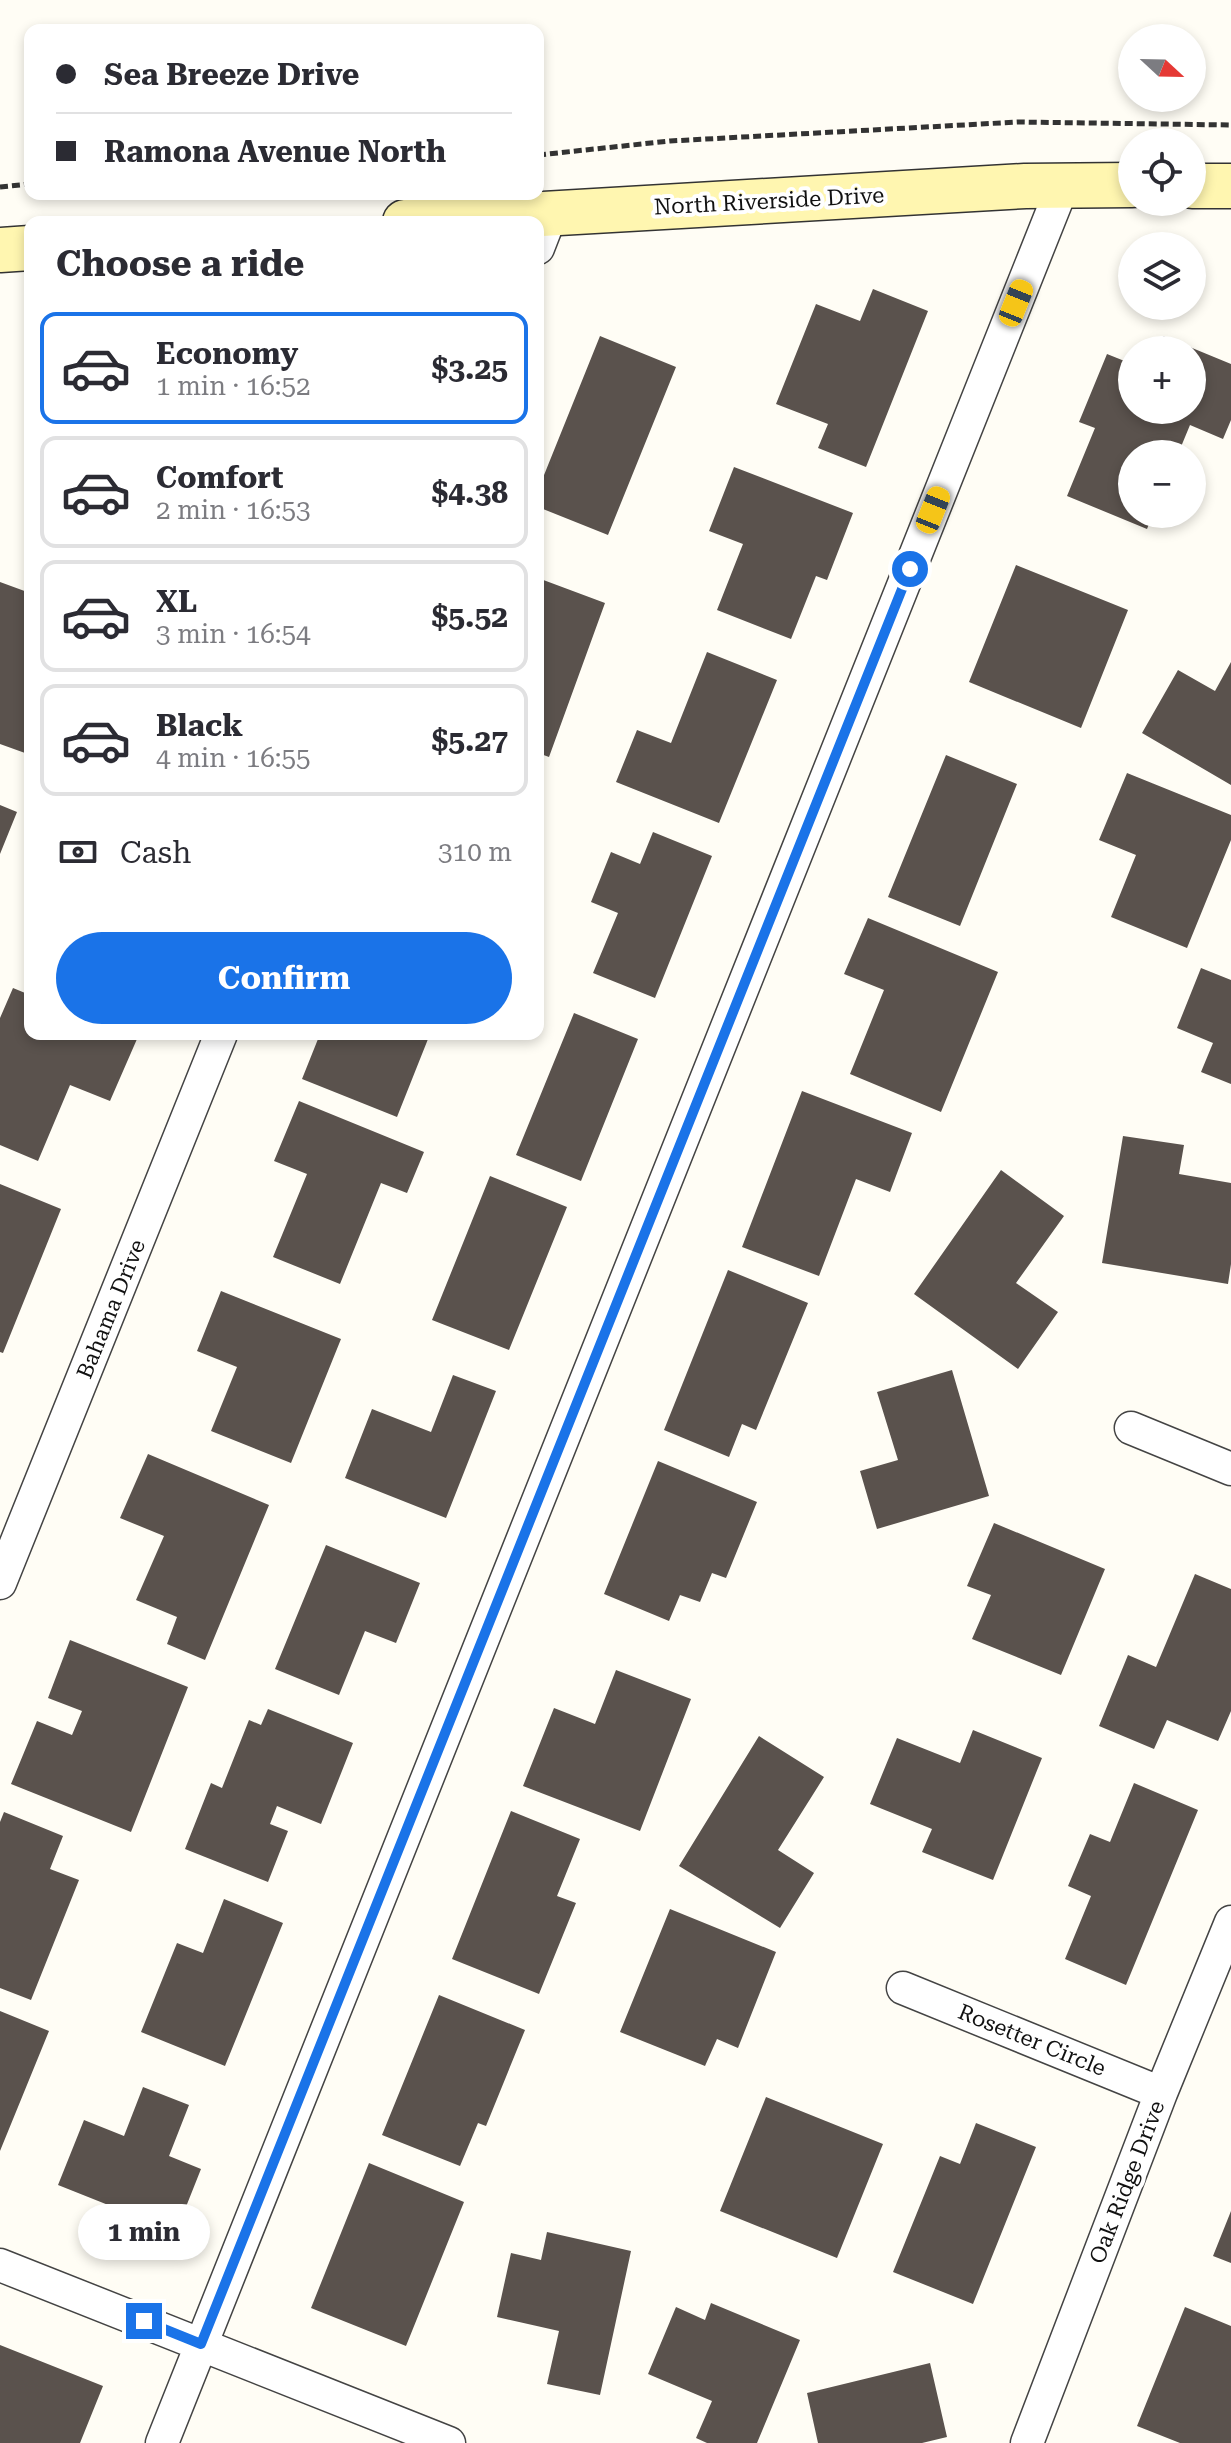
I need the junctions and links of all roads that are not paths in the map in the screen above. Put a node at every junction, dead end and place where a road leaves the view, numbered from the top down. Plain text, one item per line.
1 (1063, 185) junction
2 (1118, 185) edge
3 (1206, 186) edge
4 (1231, 186) edge
5 (545, 230) edge
6 (219, 1040) edge
7 (1131, 1428) dead end
8 (1231, 1469) edge
9 (0, 1583) edge
10 (1231, 1922) edge
11 (903, 1988) dead end
12 (1161, 2093) junction
13 (0, 2265) edge
14 (201, 2344) junction
15 (162, 2443) edge
16 (449, 2443) edge
17 (1027, 2443) edge

1 - 2 street, North Riverside Drive
1 - 5 street, North Riverside Drive
1 - 14 street
3 - 4 street
6 - 9 street, Bahama Drive
7 - 8 street
10 - 12 street, Oak Ridge Drive
11 - 12 street, Rosetter Circle
12 - 17 street, Oak Ridge Drive
13 - 14 street
14 - 15 street
14 - 16 street

